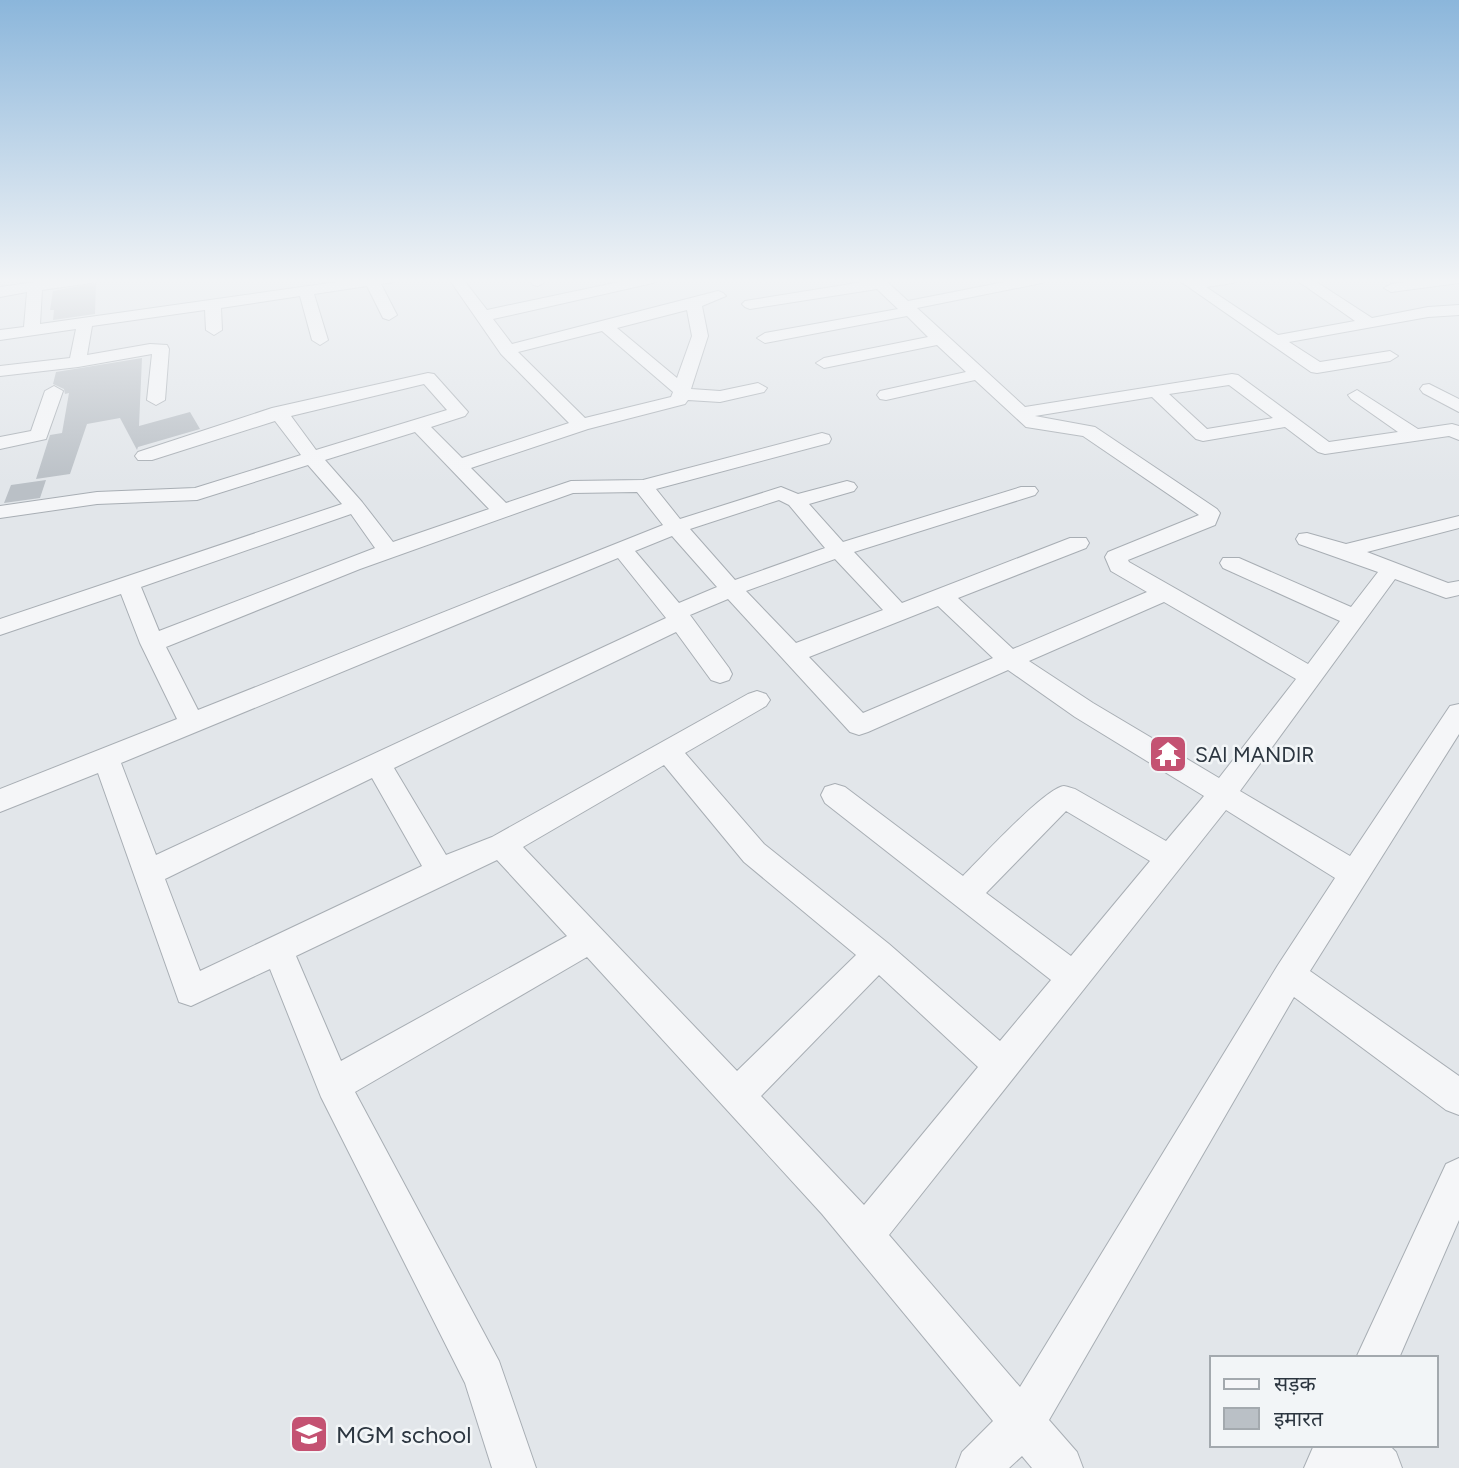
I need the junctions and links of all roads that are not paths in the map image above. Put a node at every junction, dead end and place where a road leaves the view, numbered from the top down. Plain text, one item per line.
1 (80, 348) edge
2 (514, 348) edge
3 (630, 348) edge
4 (696, 348) edge
5 (900, 348) edge
6 (950, 348) edge
7 (1286, 348) edge
8 (508, 349) joint
9 (1390, 356) dead end
10 (78, 362) junction
11 (824, 363) dead end
12 (0, 371) edge
13 (979, 374) junction
14 (758, 388) dead end
15 (1429, 389) dead end
16 (54, 391) dead end
17 (1155, 391) junction
18 (682, 392) junction
19 (886, 395) dead end
20 (1357, 395) dead end
21 (156, 400) dead end
22 (1459, 407) edge
23 (278, 412) junction
24 (1021, 413) junction
25 (1288, 421) junction
26 (419, 425) junction
27 (581, 425) junction
28 (1457, 430) edge
29 (1413, 435) junction
30 (822, 439) dead end
31 (0, 443) edge
32 (145, 456) dead end
33 (313, 459) junction
34 (458, 466) junction
35 (643, 486) junction
36 (847, 487) dead end
37 (1028, 491) dead end
38 (796, 501) junction
39 (355, 506) junction
40 (501, 510) junction
41 (0, 512) edge
42 (1459, 522) edge
43 (676, 527) junction
44 (1307, 539) dead end
45 (1078, 543) dead end
46 (622, 549) junction
47 (388, 551) junction
48 (839, 551) junction
49 (1345, 551) junction
50 (1231, 563) dead end
51 (1391, 569) junction
52 (129, 584) junction
53 (732, 589) junction
54 (1166, 593) junction
55 (1455, 594) edge
56 (942, 596) junction
57 (900, 613) junction
58 (678, 617) junction
59 (1354, 618) junction
60 (0, 627) edge
61 (152, 643) junction
62 (792, 654) junction
63 (1010, 660) junction
64 (720, 674) dead end
65 (1311, 677) junction
66 (757, 700) dead end
67 (1459, 713) edge
68 (192, 723) junction
69 (667, 751) junction
70 (106, 758) junction
71 (378, 764) junction
72 (1221, 793) junction
73 (835, 796) dead end
74 (0, 801) edge
75 (502, 845) junction
76 (1170, 858) junction
77 (440, 871) junction
78 (148, 873) junction
79 (1354, 874) junction
80 (965, 894) junction
81 (590, 939) junction
82 (278, 950) junction
83 (878, 954) junction
84 (1289, 975) junction
85 (1073, 977) junction
86 (1001, 1065) junction
87 (333, 1085) junction
88 (737, 1096) junction
89 (1459, 1097) edge
90 (1459, 1177) edge
91 (863, 1235) junction
92 (1378, 1356) edge
93 (1023, 1423) junction
94 (1336, 1447) edge
95 (1359, 1447) edge
96 (514, 1468) edge
97 (978, 1468) edge
98 (1061, 1468) edge
99 (1326, 1468) edge
100 (1380, 1468) edge

1 - 10 street
2 - 8 street
3 - 18 street
4 - 18 street
5 - 11 street
6 - 13 street
7 - 9 street
8 - 27 street
10 - 12 street
10 - 21 street
13 - 19 street
13 - 24 street
14 - 18 street
15 - 22 street
16 - 31 street
17 - 24 street
17 - 25 street
17 - 25 street
18 - 27 street
20 - 29 street
23 - 26 street
23 - 32 street
23 - 33 street
24 - 54 street
25 - 29 street
26 - 33 street
26 - 34 street
27 - 34 street
28 - 29 street
30 - 35 street
33 - 39 street
33 - 41 street
34 - 40 street
35 - 40 street
35 - 43 street
36 - 38 street
37 - 48 street
38 - 43 street
38 - 48 street
39 - 47 street
39 - 52 street
40 - 47 street
42 - 49 street
43 - 46 street
43 - 53 street
44 - 49 street
45 - 56 street
46 - 58 street
46 - 68 street
47 - 61 street
48 - 53 street
48 - 57 street
49 - 51 street
50 - 59 street
51 - 55 street
51 - 59 street
52 - 60 street
52 - 61 street
53 - 58 street
53 - 62 street
54 - 63 street
54 - 65 street
56 - 57 street
56 - 63 street
57 - 62 street
58 - 64 street
58 - 71 street
59 - 65 street
61 - 68 street
62 - 63 street
63 - 72 street
65 - 72 street
66 - 69 street
67 - 79 street
68 - 70 street
69 - 75 street
69 - 83 street
70 - 74 street
70 - 78 street
71 - 77 street
71 - 78 street
72 - 76 street
72 - 79 street
73 - 80 street
75 - 77 street
75 - 81 street
76 - 80 street
76 - 85 street
77 - 82 street
78 - 82 street
79 - 84 street
80 - 85 street
81 - 87 street
81 - 88 street
82 - 87 street
83 - 86 street
83 - 88 street
84 - 89 street
84 - 93 street
85 - 86 street
86 - 91 street
87 - 96 street
88 - 91 street
90 - 92 street
91 - 93 street
93 - 97 street
93 - 98 street
94 - 99 street
95 - 100 street

